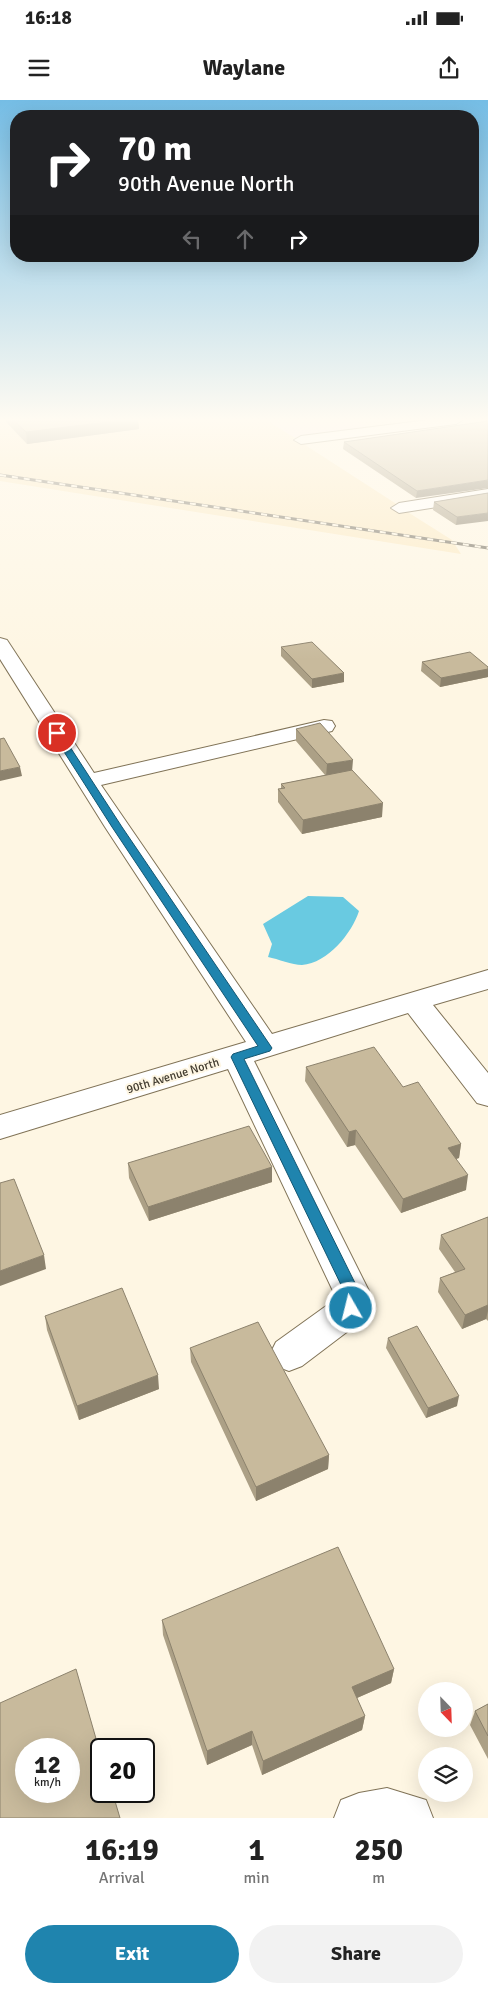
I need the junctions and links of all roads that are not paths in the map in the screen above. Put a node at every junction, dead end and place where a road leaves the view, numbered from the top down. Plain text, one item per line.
1 (449, 500) edge
2 (400, 508) dead end
3 (0, 644) edge
4 (324, 726) edge
5 (87, 781) junction
6 (488, 979) edge
7 (414, 1001) junction
8 (266, 1048) junction
9 (237, 1057) junction
10 (488, 1094) edge
11 (0, 1128) edge
12 (289, 1354) dead end
13 (359, 1818) edge
14 (408, 1818) edge

1 - 2 street
3 - 5 street
4 - 5 street
5 - 8 street
6 - 7 street, 90th Avenue North
7 - 8 street, 90th Avenue North
7 - 10 street
8 - 9 street, 90th Avenue North
9 - 11 street, 90th Avenue North
9 - 12 street
13 - 14 street

